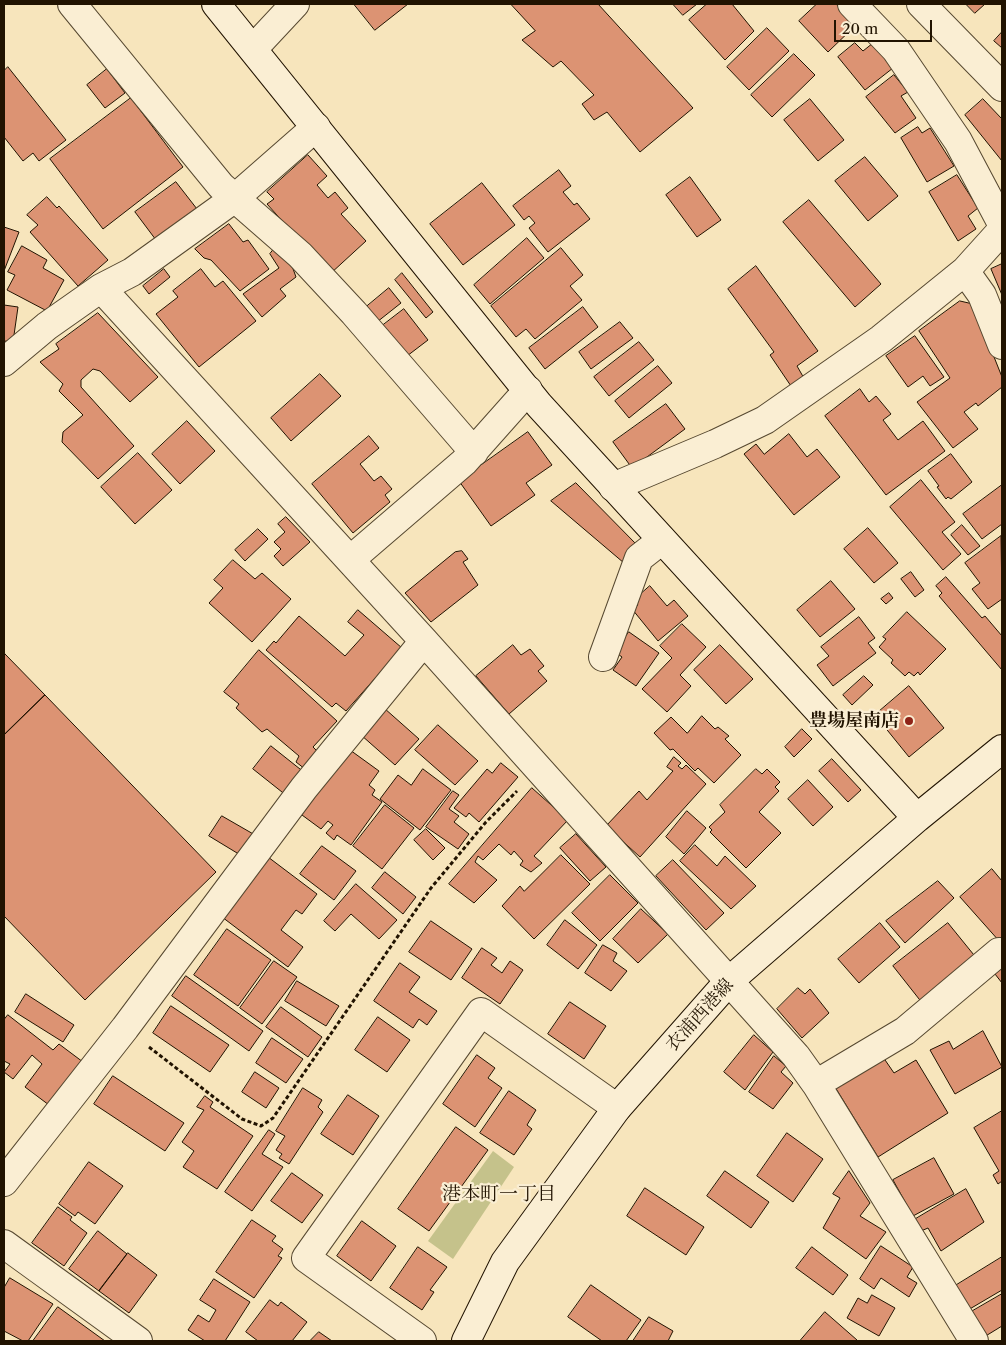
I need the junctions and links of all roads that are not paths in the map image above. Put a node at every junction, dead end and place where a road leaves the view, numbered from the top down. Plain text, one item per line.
1 (72, 4) edge
2 (216, 4) edge
3 (295, 4) edge
4 (852, 4) edge
5 (921, 4) edge
6 (253, 49) junction
7 (1002, 87) edge
8 (316, 127) junction
9 (235, 198) junction
10 (1002, 224) edge
11 (1002, 230) edge
12 (965, 271) junction
13 (101, 288) junction
14 (1002, 345) edge
15 (4, 362) edge
16 (528, 390) junction
17 (474, 452) junction
18 (613, 487) junction
19 (662, 540) junction
20 (350, 560) junction
21 (424, 641) junction
22 (603, 657) dead end
23 (1002, 749) edge
24 (917, 818) junction
25 (999, 952) dead end
26 (729, 981) junction
27 (816, 1084) junction
28 (617, 1108) junction
29 (4, 1182) edge
30 (4, 1244) edge
31 (138, 1341) edge
32 (422, 1341) edge
33 (466, 1341) edge
34 (974, 1341) edge

1 - 9 street
2 - 6 street
3 - 6 street
4 - 10 street
5 - 7 street
6 - 8 street
8 - 9 street
8 - 16 street
9 - 13 street
9 - 17 street
11 - 12 street
12 - 14 street
12 - 18 street
13 - 15 street
13 - 20 street
16 - 17 street
16 - 18 street
17 - 20 street
18 - 19 street
19 - 22 street
19 - 24 street
20 - 21 street
21 - 26 street
21 - 29 street
23 - 24 street, 衣浦西港線
24 - 26 street, 衣浦西港線
25 - 27 street
26 - 27 street
26 - 28 street, 衣浦西港線
27 - 34 street
28 - 32 street
28 - 33 street, 衣浦西港線
30 - 31 street

